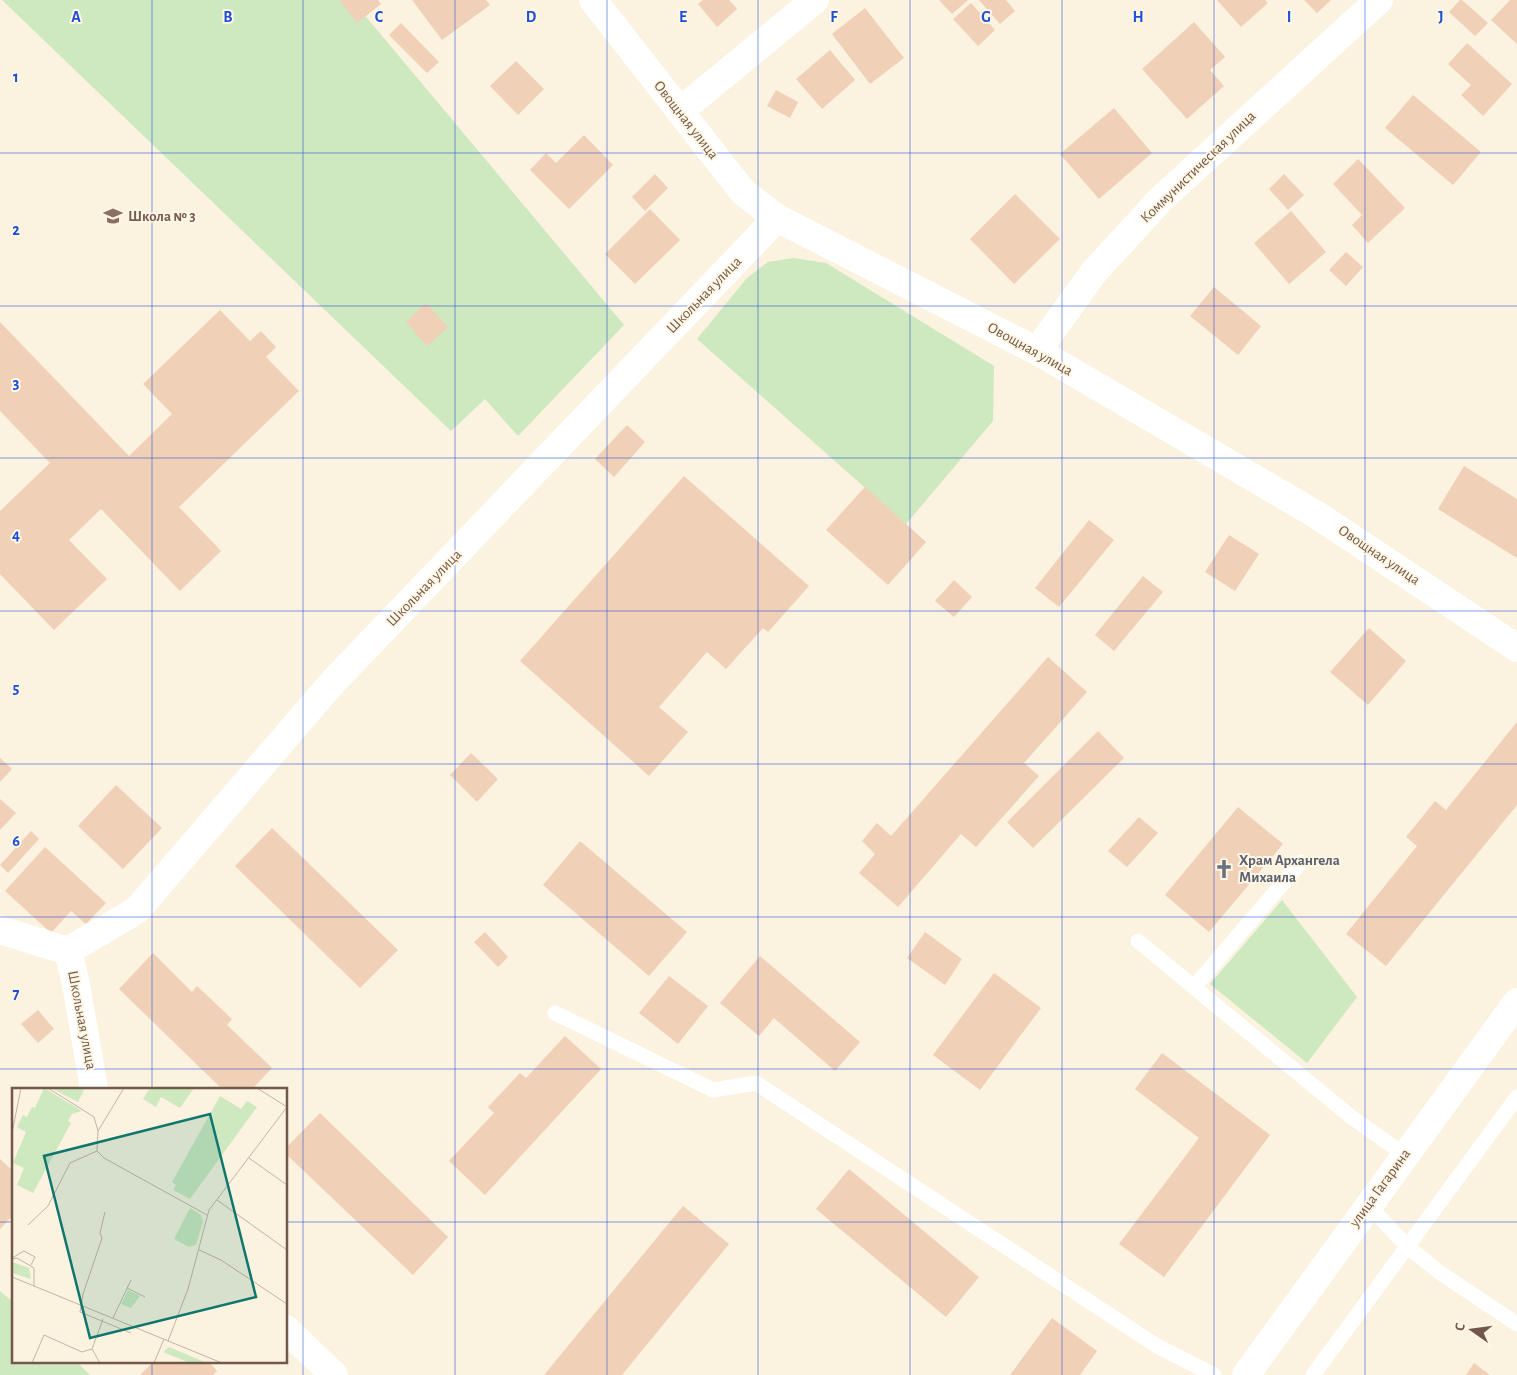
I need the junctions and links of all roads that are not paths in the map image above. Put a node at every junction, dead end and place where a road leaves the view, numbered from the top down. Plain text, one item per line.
1 (593, 0) edge
2 (815, 0) edge
3 (1379, 0) edge
4 (680, 111) junction
5 (777, 218) junction
6 (1037, 351) junction
7 (1517, 648) edge
8 (1301, 862) dead end
9 (0, 930) edge
10 (1138, 941) dead end
11 (68, 951) junction
12 (1194, 986) junction
13 (1517, 1002) edge
14 (555, 1014) dead end
15 (94, 1088) edge
16 (1517, 1097) edge
17 (1405, 1155) junction
18 (1368, 1205) junction
19 (1408, 1247) junction
20 (1517, 1324) edge
21 (288, 1331) edge
22 (334, 1375) edge
23 (1214, 1375) edge
24 (1246, 1375) edge
25 (1313, 1375) edge

1 - 4 street, Овощная улица
2 - 4 street
3 - 6 street, Коммунистическая улица
4 - 5 street, Овощная улица
5 - 6 street, Овощная улица
5 - 11 street, Школьная улица
6 - 7 street, Овощная улица
8 - 12 lane
9 - 11 street, Школьная улица
10 - 12 lane
11 - 15 street, Школьная улица
12 - 17 lane
13 - 17 street, улица Гагарина
14 - 23 lane
16 - 19 lane
17 - 18 street, улица Гагарина
18 - 19 lane
18 - 24 street, улица Гагарина
19 - 20 lane
19 - 25 lane
21 - 22 street

